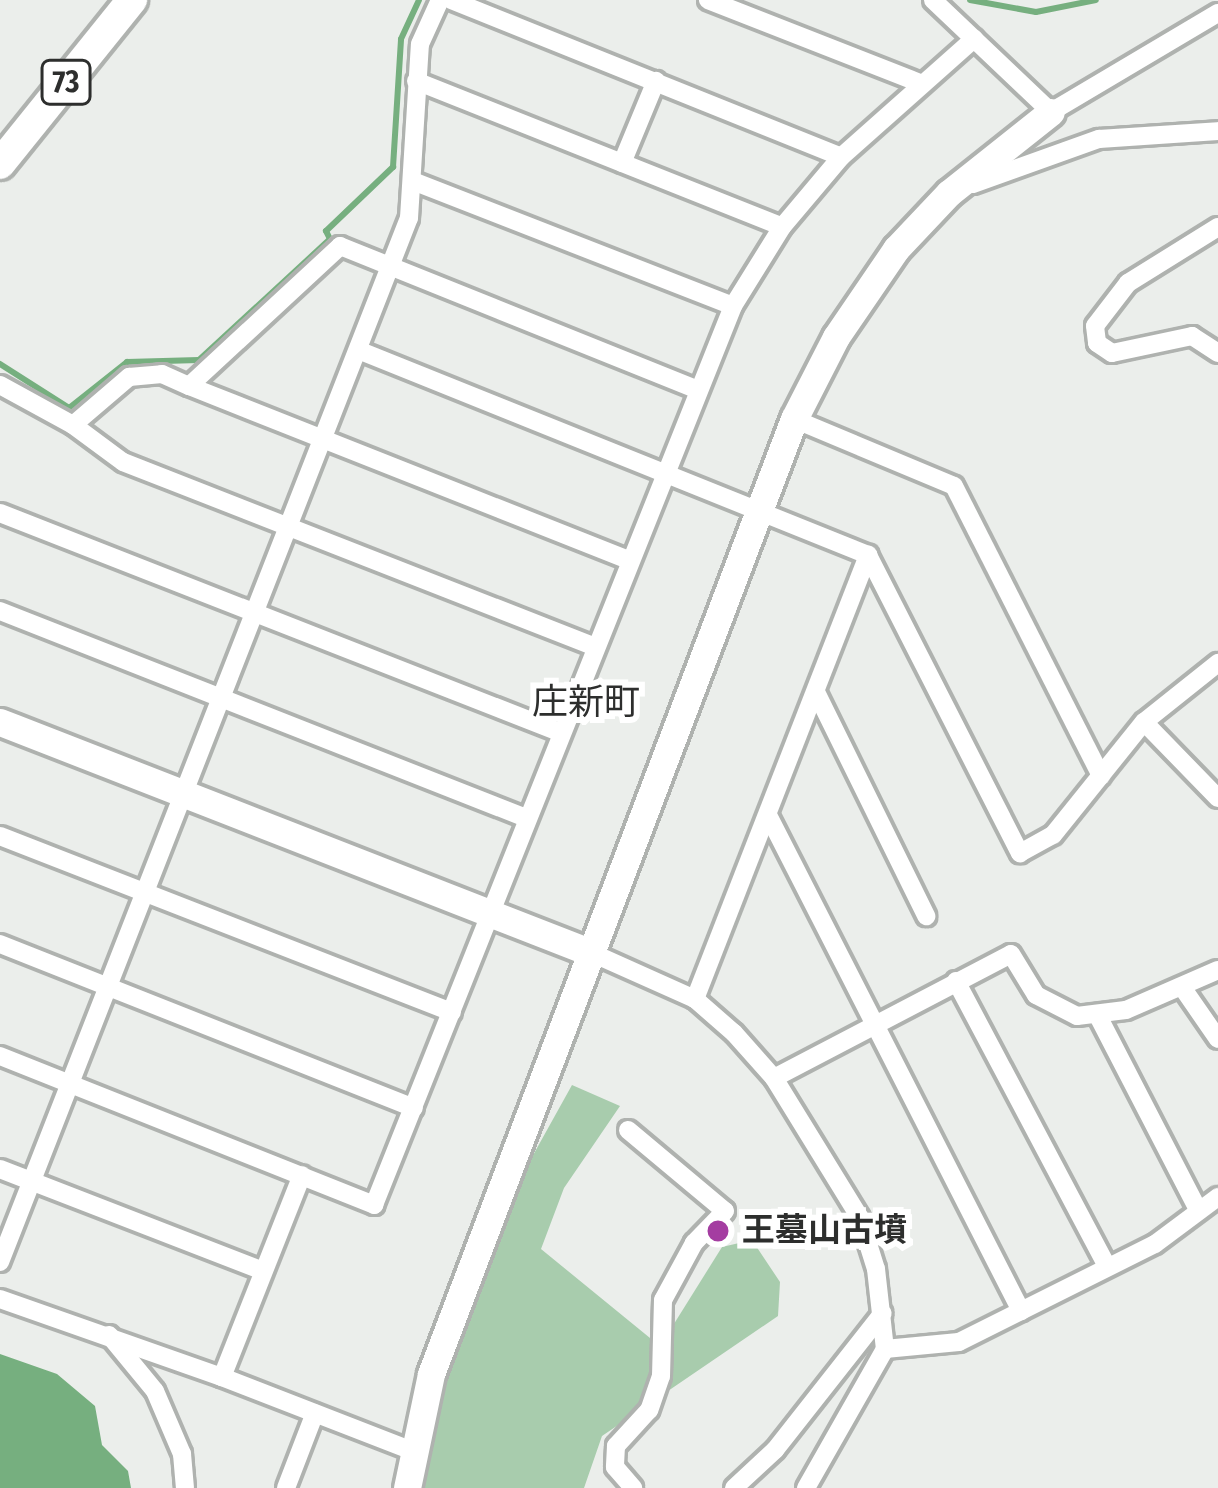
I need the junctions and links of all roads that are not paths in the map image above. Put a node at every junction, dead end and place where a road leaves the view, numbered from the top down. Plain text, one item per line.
1 (132, 0) edge
2 (440, 0) edge
3 (451, 0) edge
4 (708, 0) edge
5 (933, 0) edge
6 (1218, 13) edge
7 (974, 39) junction
8 (416, 81) junction
9 (656, 81) junction
10 (917, 82) junction
11 (1051, 112) junction
12 (1218, 131) edge
13 (841, 158) junction
14 (622, 163) junction
15 (0, 164) edge
16 (415, 182) junction
17 (950, 193) junction
18 (782, 227) junction
19 (1218, 227) edge
20 (392, 264) junction
21 (733, 306) junction
22 (358, 350) junction
23 (1218, 353) edge
24 (0, 385) edge
25 (189, 386) junction
26 (694, 388) junction
27 (794, 419) junction
28 (73, 425) junction
29 (323, 439) junction
30 (662, 474) junction
31 (0, 514) edge
32 (762, 514) junction
33 (288, 527) junction
34 (868, 555) junction
35 (627, 559) junction
36 (0, 611) edge
37 (254, 613) junction
38 (593, 646) junction
39 (1218, 663) edge
40 (816, 692) junction
41 (220, 697) junction
42 (0, 722) edge
43 (1144, 722) junction
44 (560, 732) junction
45 (1101, 776) junction
46 (182, 792) junction
47 (1218, 798) edge
48 (768, 815) junction
49 (526, 818) junction
50 (0, 836) edge
51 (146, 895) junction
52 (489, 913) junction
53 (926, 916) dead end
54 (0, 944) edge
55 (592, 953) junction
56 (1218, 970) edge
57 (956, 981) junction
58 (1182, 986) junction
59 (109, 987) junction
60 (695, 999) junction
61 (452, 1012) junction
62 (1097, 1014) junction
63 (872, 1024) junction
64 (1218, 1039) edge
65 (0, 1056) edge
66 (774, 1078) junction
67 (69, 1083) junction
68 (414, 1108) junction
69 (628, 1130) dead end
70 (0, 1169) edge
71 (302, 1175) junction
72 (31, 1181) junction
73 (1218, 1197) edge
74 (1196, 1206) junction
75 (0, 1262) edge
76 (1108, 1266) junction
77 (263, 1271) junction
78 (0, 1299) edge
79 (1021, 1311) junction
80 (883, 1313) junction
81 (109, 1335) junction
82 (885, 1349) junction
83 (222, 1377) junction
84 (315, 1413) junction
85 (410, 1450) junction
86 (185, 1488) edge
87 (286, 1488) edge
88 (407, 1488) edge
89 (633, 1488) edge
90 (734, 1488) edge
91 (806, 1488) edge

1 - 15 main road, 73
2 - 8 street
3 - 9 street
4 - 10 street
5 - 7 street
6 - 11 street
7 - 10 street
7 - 11 street
8 - 14 street
8 - 16 street
9 - 13 street
9 - 14 street
10 - 13 street
11 - 17 street
12 - 17 street
13 - 18 street
14 - 18 street
16 - 20 street
16 - 21 street
17 - 27 street
18 - 21 street
19 - 23 street
20 - 22 street
20 - 25 street
20 - 26 street
21 - 26 street
22 - 29 street
22 - 30 street
24 - 28 street
25 - 28 street
25 - 29 street
26 - 30 street
27 - 32 street
27 - 45 street
28 - 33 street
29 - 33 street
29 - 35 street
30 - 32 street
30 - 35 street
31 - 37 street
32 - 34 street
32 - 55 street
33 - 37 street
33 - 38 street
34 - 40 street
34 - 45 street
35 - 38 street
36 - 41 street
37 - 41 street
37 - 44 street
38 - 44 street
39 - 43 street
40 - 48 street
40 - 53 street
41 - 46 street
41 - 49 street
42 - 46 street
43 - 45 street
43 - 47 street
44 - 49 street
46 - 51 street
46 - 52 street
48 - 60 street
48 - 63 street
49 - 52 street
50 - 51 street
51 - 59 street
51 - 61 street
52 - 55 street
52 - 61 street
54 - 59 street
55 - 60 street
55 - 85 street
56 - 58 street
57 - 62 street
57 - 63 street
57 - 76 street
58 - 62 street
58 - 64 street
59 - 67 street
59 - 68 street
60 - 66 street
61 - 68 street
62 - 74 street
63 - 66 street
63 - 79 street
65 - 67 street
66 - 80 street
67 - 71 street
67 - 72 street
68 - 71 street
69 - 89 street
70 - 72 street
71 - 77 street
72 - 75 street
72 - 77 street
73 - 74 street
74 - 76 street
76 - 79 street
77 - 83 street
78 - 81 street
79 - 82 street
80 - 82 street
80 - 90 street
81 - 83 street
81 - 86 street
82 - 91 street
83 - 84 street
84 - 85 street
84 - 87 street
85 - 88 street

